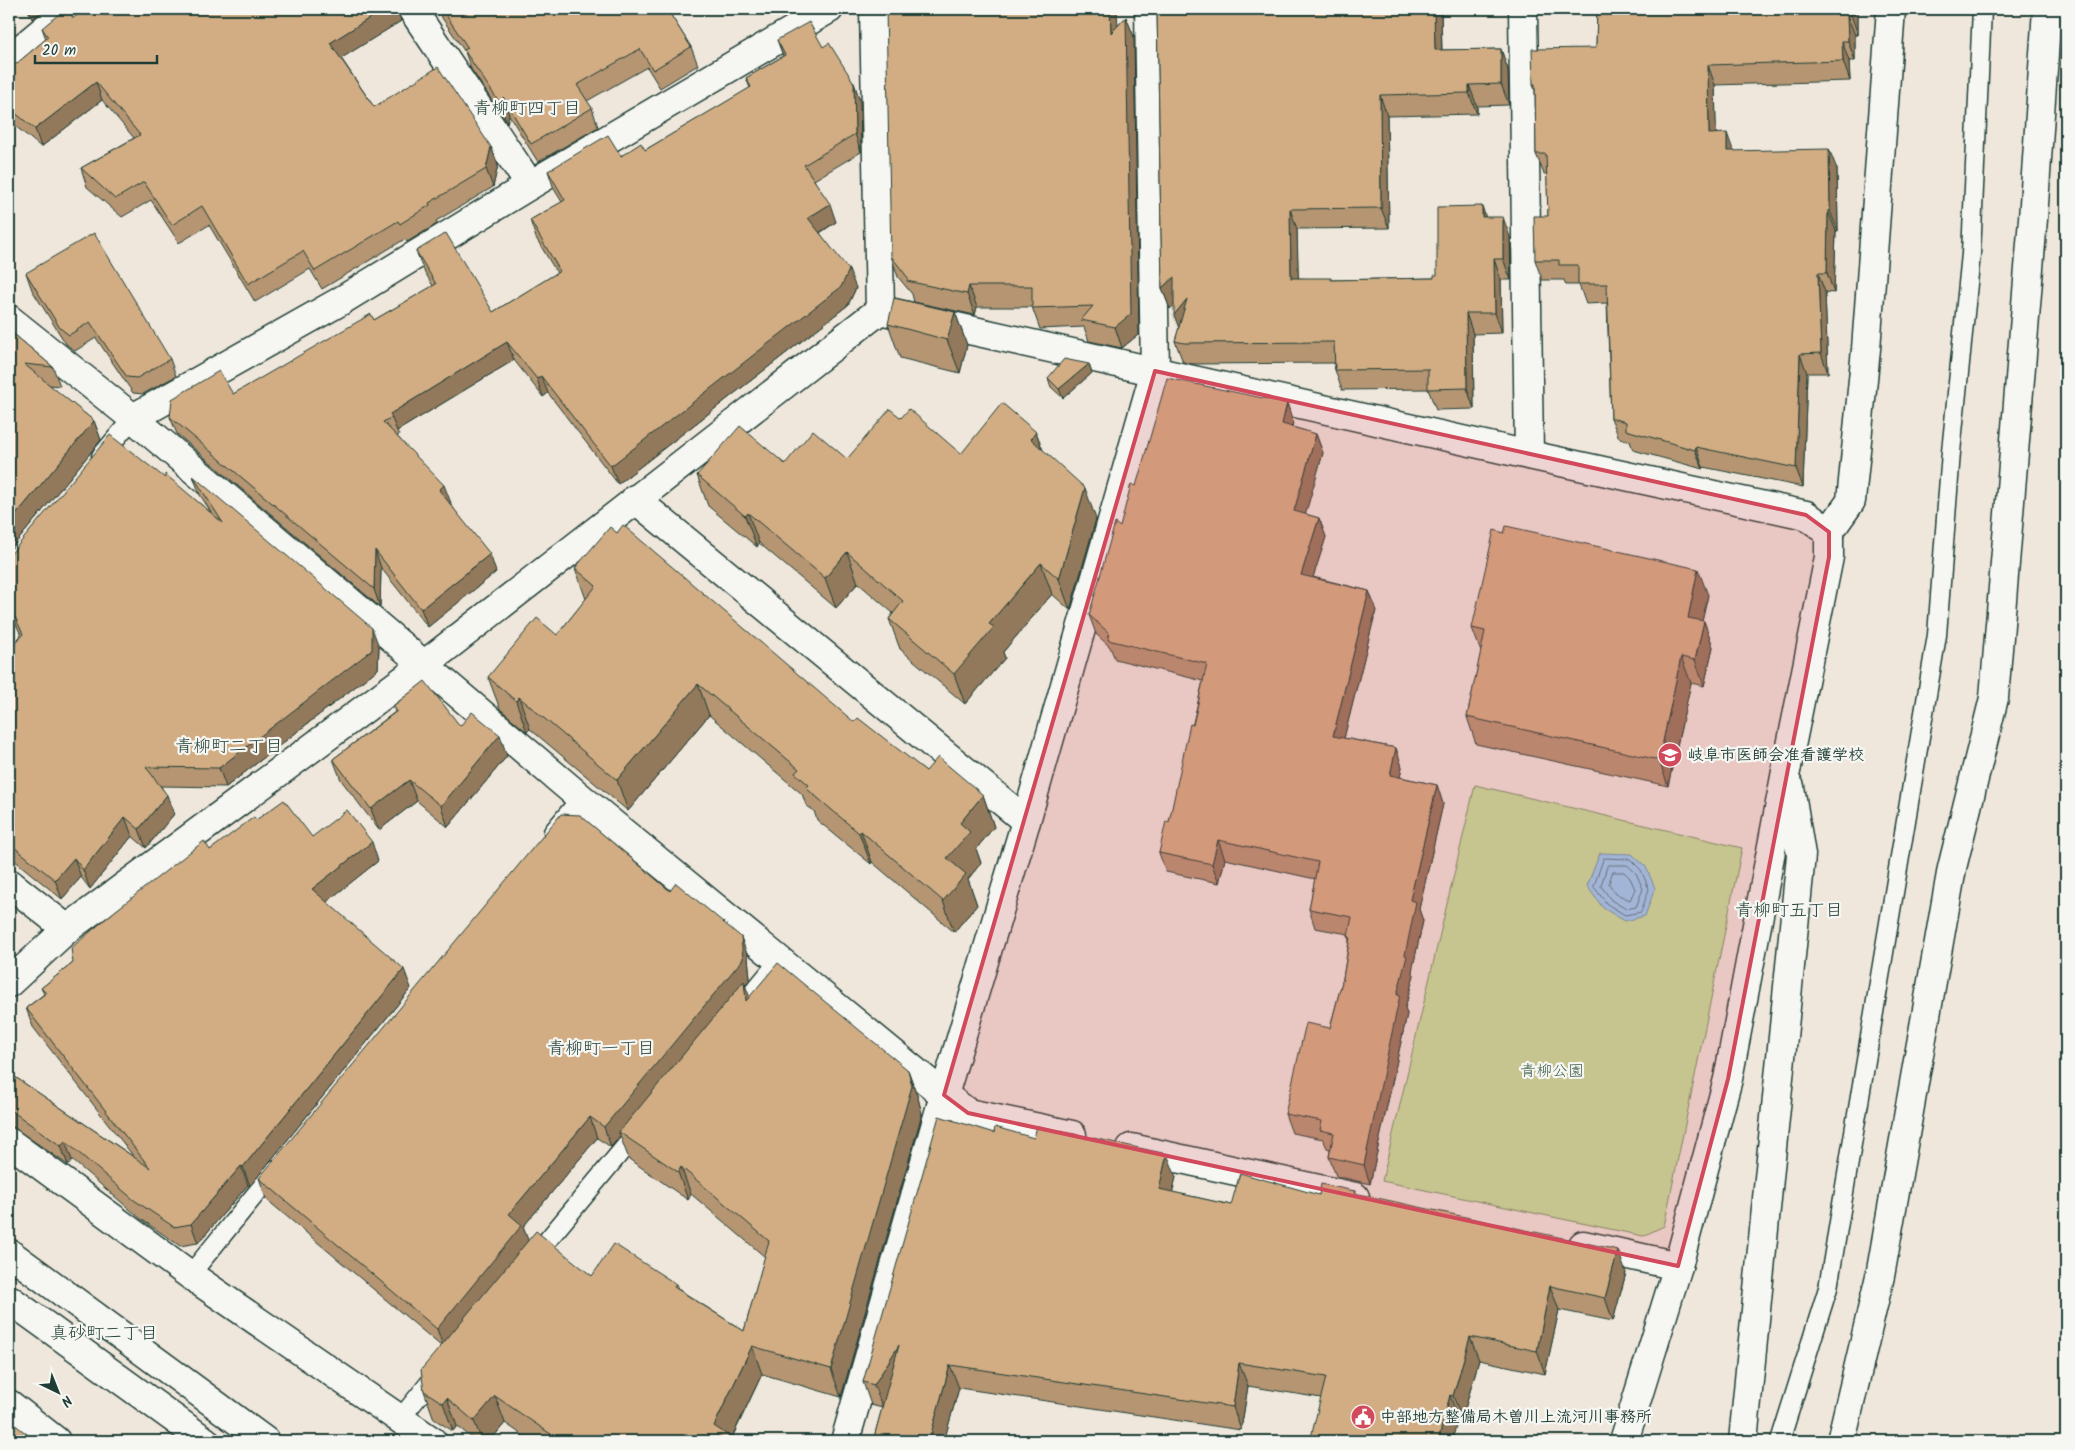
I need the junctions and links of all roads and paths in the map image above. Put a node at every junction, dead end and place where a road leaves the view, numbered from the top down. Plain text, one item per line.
1 (69, 9) edge
2 (412, 9) edge
3 (829, 9) edge
4 (874, 9) edge
5 (1149, 9) edge
6 (1523, 9) edge
7 (1891, 9) edge
8 (1982, 9) edge
9 (2047, 9) edge
10 (9, 59) edge
11 (530, 186) junction
12 (880, 310) junction
13 (9, 320) edge
14 (1155, 371) junction
15 (133, 418) junction
16 (1529, 456) junction
17 (90, 470) edge
18 (635, 499) junction
19 (1829, 532) junction
20 (424, 664) junction
21 (1787, 766) junction
22 (581, 798) junction
23 (1026, 822) junction
24 (543, 844) edge
25 (9, 882) edge
26 (67, 929) junction
27 (779, 961) junction
28 (9, 983) edge
29 (722, 1029) edge
30 (944, 1095) junction
31 (646, 1121) edge
32 (9, 1142) edge
33 (284, 1160) edge
34 (1381, 1202) edge
35 (1563, 1241) edge
36 (9, 1254) edge
37 (1678, 1266) junction
38 (520, 1274) edge
39 (190, 1275) junction
40 (9, 1299) edge
41 (450, 1358) edge
42 (9, 1404) edge
43 (400, 1419) junction
44 (56, 1441) edge
45 (205, 1441) edge
46 (266, 1441) edge
47 (432, 1441) edge
48 (845, 1441) edge
49 (1624, 1441) edge
50 (1743, 1441) edge
51 (1780, 1441) edge
52 (1841, 1441) edge

1 - 10 main road
2 - 11 main road
3 - 11 main road
4 - 12 main road
5 - 14 main road
6 - 16 main road
7 - 19 main road
8 - 51 lane
9 - 52 main road
11 - 15 main road
12 - 14 main road
12 - 18 main road
13 - 15 main road
14 - 16 main road
14 - 23 main road
15 - 17 lane
15 - 20 main road
16 - 19 main road
18 - 20 main road
18 - 23 main road
19 - 21 main road
20 - 22 main road
20 - 26 main road
21 - 37 main road
21 - 50 main road
22 - 24 lane
22 - 27 main road
23 - 30 main road
25 - 26 main road
26 - 28 main road
27 - 29 lane
27 - 30 main road
30 - 34 main road
30 - 48 main road
31 - 38 lane
32 - 39 main road
33 - 39 lane
35 - 37 main road
36 - 46 main road
37 - 49 main road
39 - 43 main road
40 - 45 main road
41 - 43 lane
42 - 44 main road
43 - 47 main road

